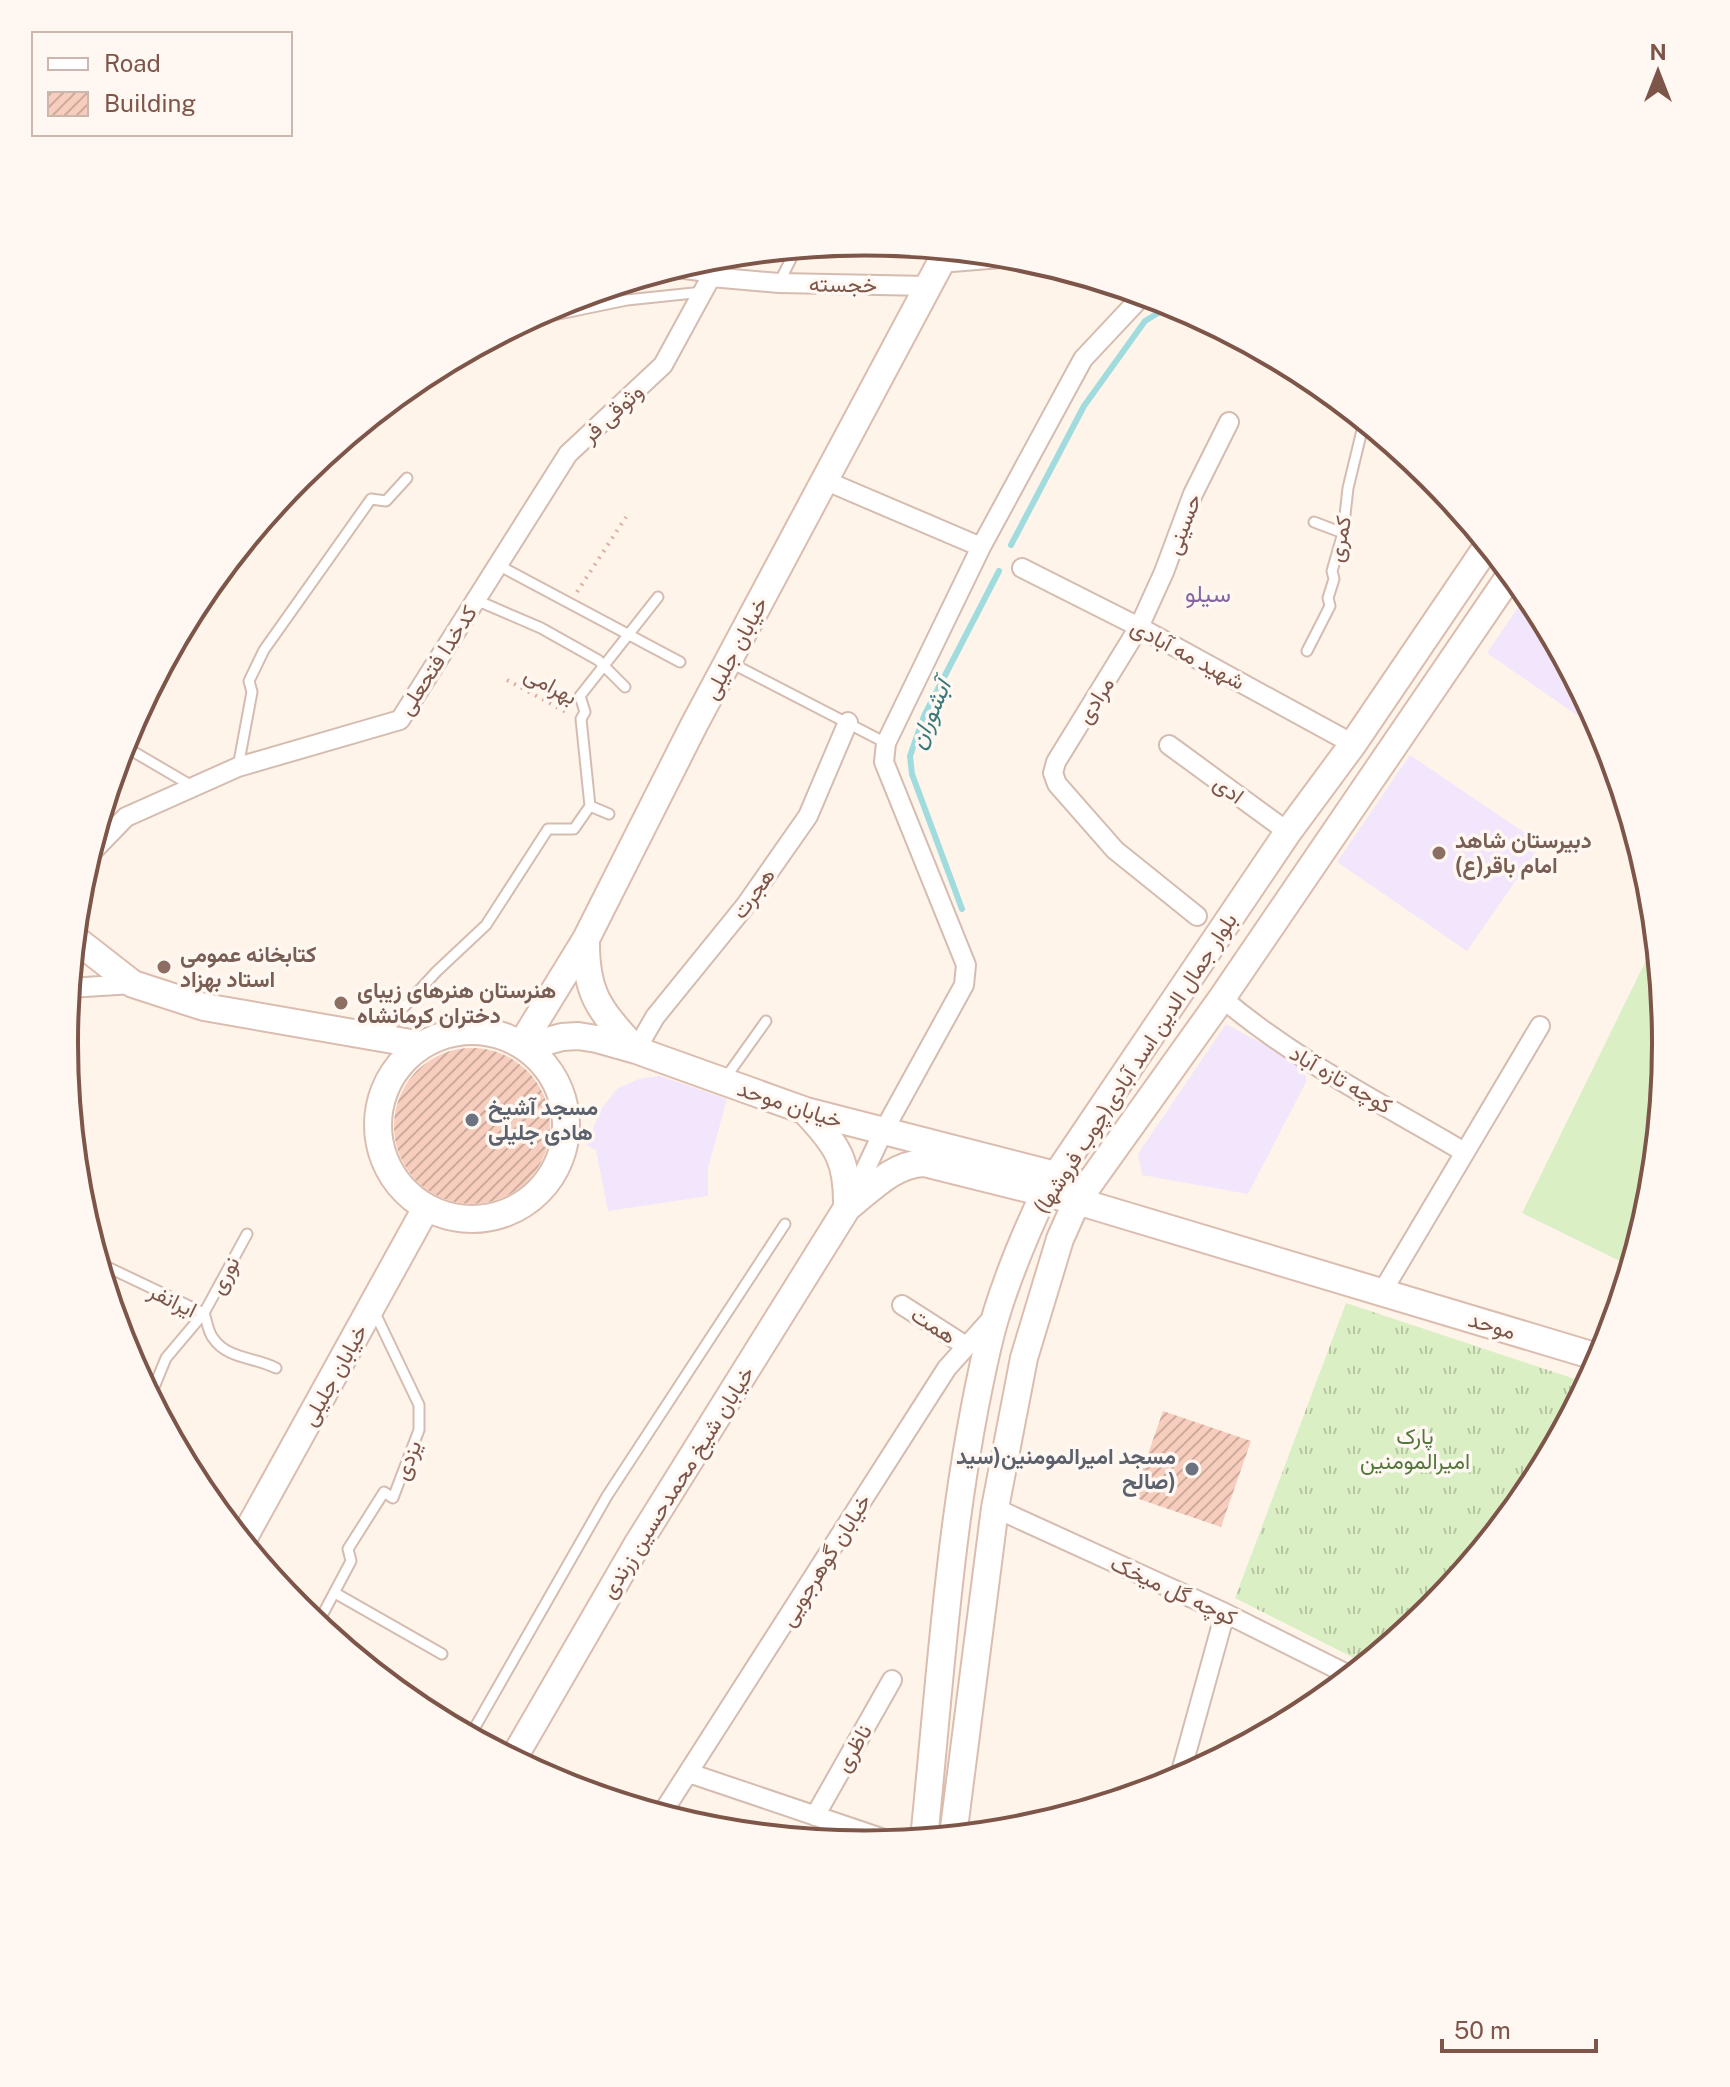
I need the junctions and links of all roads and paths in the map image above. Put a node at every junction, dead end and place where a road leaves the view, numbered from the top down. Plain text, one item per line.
1 (790, 260) edge
2 (965, 263) edge
3 (938, 266) edge
4 (711, 272) edge
5 (686, 278) edge
6 (779, 283) junction
7 (707, 284) junction
8 (1134, 304) edge
9 (582, 309) edge
10 (1229, 422) dead end
11 (1361, 433) edge
12 (407, 478) dead end
13 (824, 480) junction
14 (626, 517) dead end
15 (1314, 522) dead end
16 (1343, 533) junction
17 (981, 547) junction
18 (1481, 555) edge
19 (498, 565) junction
20 (1022, 568) dead end
21 (1504, 585) edge
22 (658, 597) dead end
23 (476, 600) junction
24 (569, 604) junction
25 (1139, 627) junction
26 (630, 636) junction
27 (1307, 651) dead end
28 (680, 662) dead end
29 (728, 662) junction
30 (604, 667) junction
31 (507, 680) dead end
32 (625, 687) dead end
33 (581, 719) junction
34 (848, 722) junction
35 (886, 743) junction
36 (1353, 744) junction
37 (1169, 745) dead end
38 (134, 752) edge
39 (238, 767) junction
40 (193, 787) junction
41 (590, 806) junction
42 (609, 814) dead end
43 (1288, 832) junction
44 (106, 838) edge
45 (1197, 916) dead end
46 (586, 939) junction
47 (84, 946) edge
48 (133, 984) junction
49 (80, 989) edge
50 (1222, 998) junction
51 (766, 1021) dead end
52 (1540, 1026) dead end
53 (383, 1038) junction
54 (422, 1045) junction
55 (524, 1046) junction
56 (636, 1050) junction
57 (723, 1082) junction
58 (806, 1111) junction
59 (883, 1132) junction
60 (1464, 1152) junction
61 (1051, 1183) junction
62 (1083, 1193) junction
63 (426, 1208) junction
64 (847, 1208) junction
65 (785, 1224) dead end
66 (247, 1234) dead end
67 (112, 1269) edge
68 (1382, 1292) junction
69 (902, 1305) dead end
70 (372, 1306) junction
71 (997, 1312) junction
72 (204, 1313) junction
73 (966, 1346) junction
74 (1588, 1354) edge
75 (276, 1368) dead end
76 (155, 1384) edge
77 (995, 1508) junction
78 (248, 1531) edge
79 (335, 1593) junction
80 (1225, 1613) junction
81 (323, 1614) edge
82 (442, 1654) dead end
83 (1340, 1671) edge
84 (892, 1680) dead end
85 (475, 1727) edge
86 (518, 1750) edge
87 (1183, 1763) edge
88 (689, 1773) junction
89 (667, 1805) edge
90 (815, 1816) junction
91 (954, 1825) edge
92 (925, 1828) edge
93 (856, 1830) edge

1 - 6 lane
2 - 3 street, خجسته
3 - 6 street, خجسته
3 - 13 main road, خیابان جلیلی
4 - 7 street, وثوقی فر
5 - 7 lane
6 - 7 street, خجسته
7 - 9 lane
7 - 19 street, وثوقی فر
8 - 17 street
10 - 25 street, حسینی
11 - 16 lane, کمری
12 - 39 lane
13 - 17 street
13 - 29 main road, خیابان جلیلی
14 - 24 path
15 - 16 lane
16 - 27 lane, کمری
17 - 35 street
18 - 36 main road, بلوار جمال الدین اسد آبادی(چوب فروشها)
19 - 23 street, کدخدا فتحعلی
19 - 24 lane
20 - 25 street, شهید مه آبادی
21 - 50 main road, بلوار جمال الدین اسد آبادی(چوب فروشها)
22 - 26 lane
23 - 30 lane
23 - 39 street, کدخدا فتحعلی
24 - 26 lane
25 - 36 street, شهید مه آبادی
25 - 45 street, مرادی
26 - 28 lane
26 - 30 lane
29 - 34 lane
29 - 46 main road, خیابان جلیلی
30 - 32 lane
30 - 33 lane
31 - 33 path, بهرامی
33 - 41 lane
34 - 35 lane
34 - 56 street, هجرت
35 - 59 street
36 - 43 main road, بلوار جمال الدین اسد آبادی(چوب فروشها)
37 - 43 street, ادی
38 - 40 lane
39 - 40 street, کدخدا فتحعلی
40 - 44 street, کدخدا فتحعلی
41 - 42 lane
41 - 53 lane
43 - 61 main road, بلوار جمال الدین اسد آبادی(چوب فروشها)
46 - 55 main road, خیابان جلیلی
46 - 56 main road
47 - 48 main road
48 - 49 street
48 - 53 main road
50 - 60 street, کوچه تازه آباد
50 - 62 main road, بلوار جمال الدین اسد آبادی(چوب فروشها)
51 - 57 lane
52 - 60 street
53 - 54 main road
54 - 55 main road
54 - 63 main road
55 - 56 main road, خیابان موحد
55 - 63 main road
56 - 57 main road, خیابان موحد
57 - 58 main road, خیابان موحد
58 - 59 main road, خیابان موحد
58 - 64 main road
59 - 61 main road, خیابان موحد
59 - 64 street
60 - 68 street
61 - 62 main road, موحد
61 - 64 main road
61 - 71 main road, بلوار جمال الدین اسد آبادی(چوب فروشها)
62 - 68 main road, موحد
62 - 77 main road, بلوار جمال الدین اسد آبادی(چوب فروشها)
63 - 70 main road, خیابان جلیلی
64 - 86 main road, خیابان شیخ محمدحسین زرندی
65 - 85 lane
66 - 72 lane, نوری
67 - 72 lane, ایرانفر
68 - 74 main road, موحد
69 - 73 street, همت
70 - 78 main road, خیابان جلیلی
70 - 79 lane, یزدی
71 - 73 street, خیابان گوهرجویی
71 - 92 main road, بلوار جمال الدین اسد آبادی(چوب فروشها)
72 - 75 lane, ایرانفر
72 - 76 lane, نوری
73 - 88 street, خیابان گوهرجویی
77 - 80 street, کوچه گل میخک
77 - 91 main road, بلوار جمال الدین اسد آبادی(چوب فروشها)
79 - 81 lane
79 - 82 lane
80 - 83 street, کوچه گل میخک
80 - 87 street
84 - 90 street, ناظری
88 - 89 street, خیابان گوهرجویی
88 - 90 street
90 - 93 street

